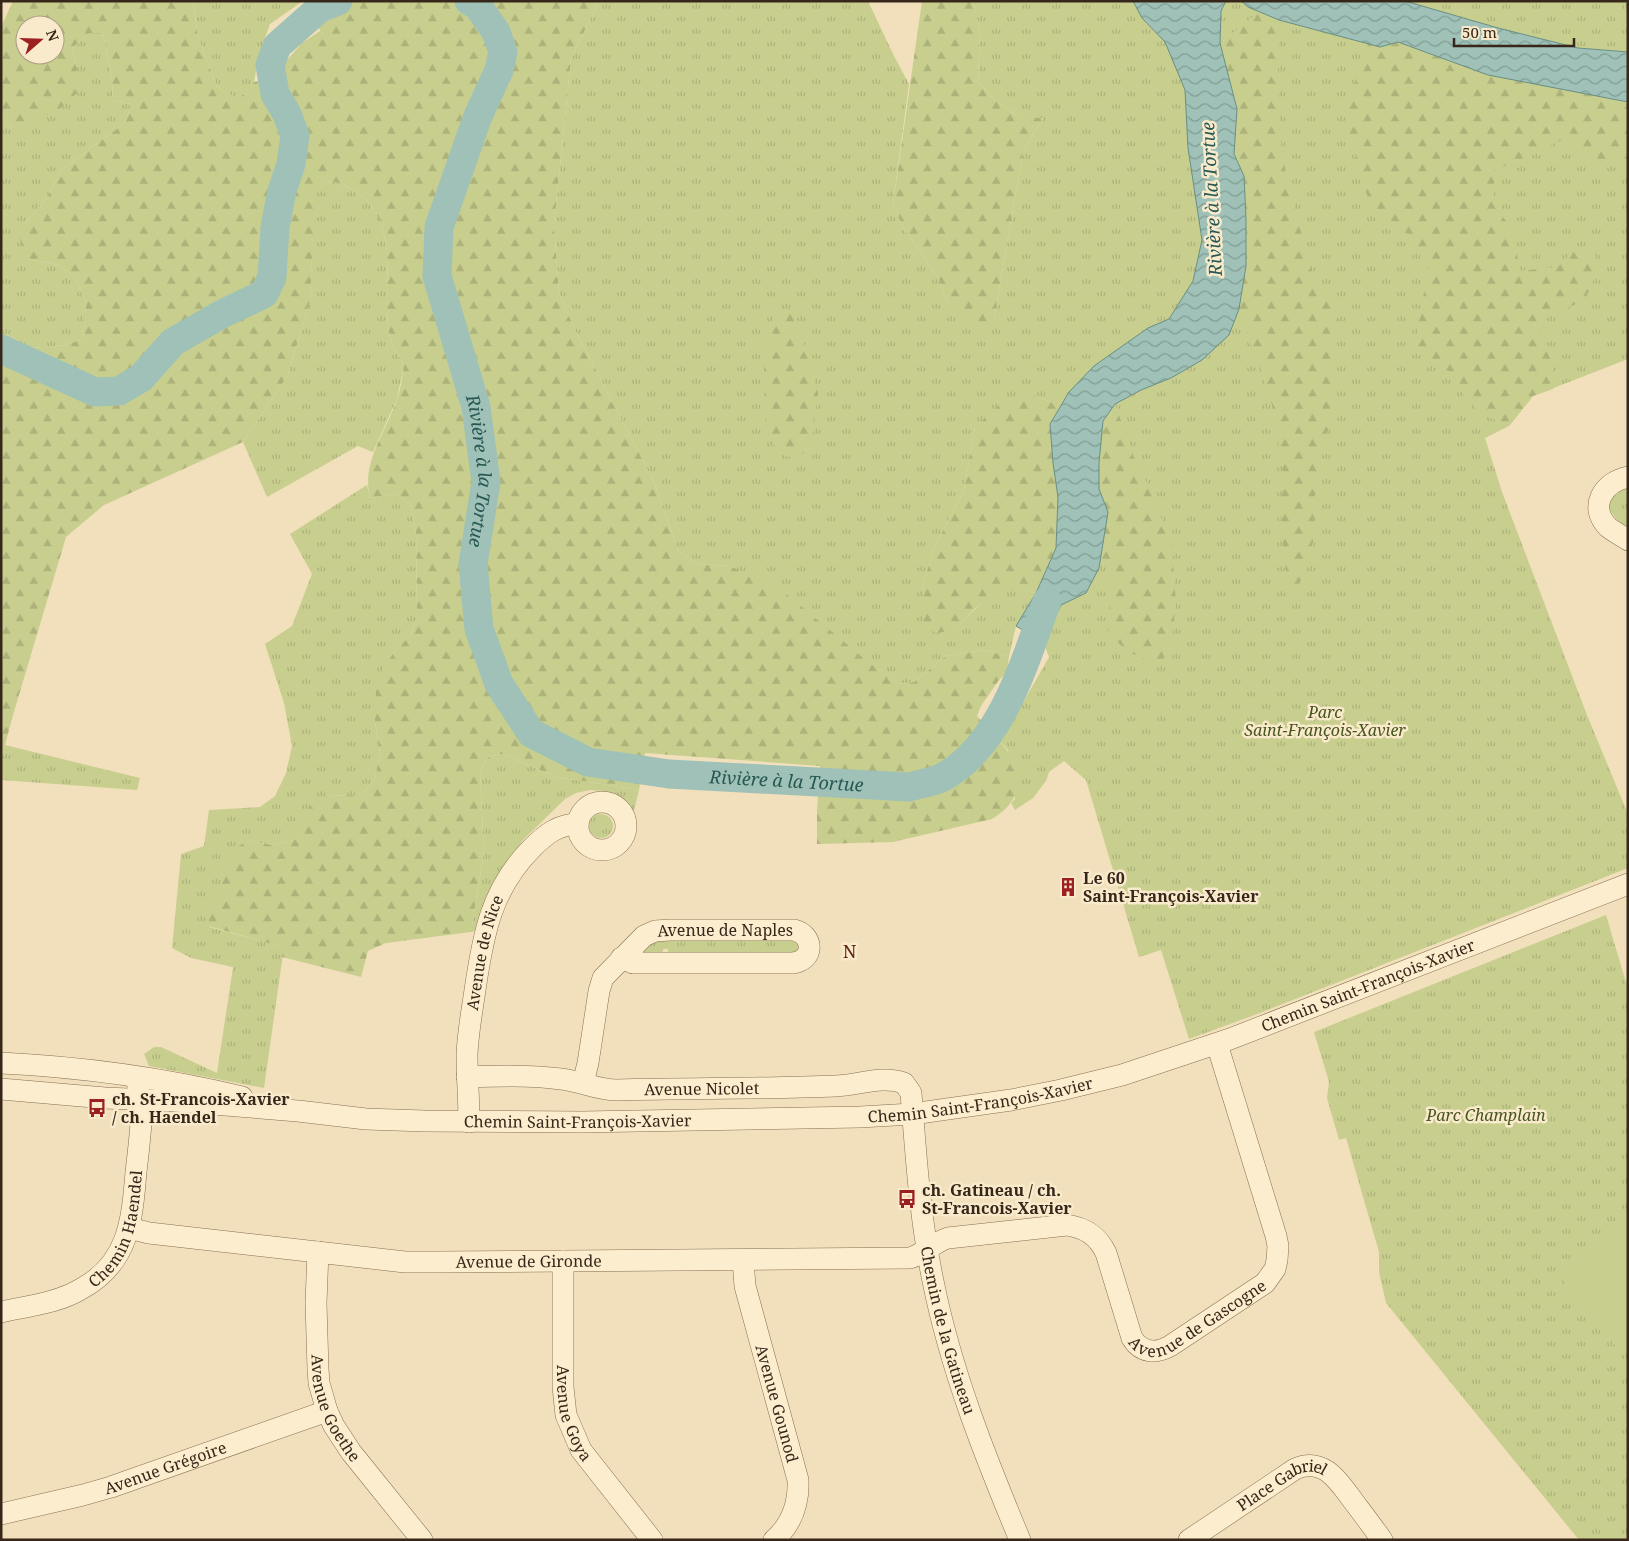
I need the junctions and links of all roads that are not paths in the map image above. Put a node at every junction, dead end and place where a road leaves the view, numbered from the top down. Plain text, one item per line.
1 (1628, 478) edge
2 (1628, 540) edge
3 (578, 824) dead end
4 (1628, 884) edge
5 (620, 958) junction
6 (1217, 1044) junction
7 (1, 1063) edge
8 (137, 1077) junction
9 (467, 1077) junction
10 (583, 1082) junction
11 (1, 1089) edge
12 (139, 1100) junction
13 (298, 1111) junction
14 (912, 1114) junction
15 (469, 1122) junction
16 (129, 1228) junction
17 (928, 1248) junction
18 (318, 1252) junction
19 (743, 1260) junction
20 (563, 1261) junction
21 (1, 1312) edge
22 (327, 1411) junction
23 (1, 1514) edge
24 (422, 1540) edge
25 (652, 1540) edge
26 (774, 1540) edge
27 (1020, 1540) edge
28 (1189, 1540) edge
29 (1382, 1540) edge

1 - 2 street
3 - 9 street, Avenue de Nice
4 - 6 street, Chemin Saint-François-Xavier
5 - 5 street, Avenue de Naples
5 - 10 street, Avenue de Naples
6 - 14 street, Chemin Saint-François-Xavier
6 - 17 street, Avenue de Gascogne
7 - 8 street, Chemin Saint-François-Xavier
8 - 12 street, Chemin Haendel
8 - 13 street, Chemin Saint-François-Xavier
9 - 10 street, Avenue Nicolet
9 - 15 street, Avenue de Nice
10 - 14 street, Avenue Nicolet
11 - 12 street, Chemin Saint-François-Xavier
12 - 13 street, Chemin Saint-François-Xavier
12 - 16 street, Chemin Haendel
13 - 15 street, Chemin Saint-François-Xavier
14 - 15 street, Chemin Saint-François-Xavier
14 - 17 street, Chemin de la Gatineau
16 - 18 street, Avenue de Gironde
16 - 21 street, Chemin Haendel
17 - 19 street, Avenue de Gironde
17 - 27 street, Chemin de la Gatineau
18 - 20 street, Avenue de Gironde
18 - 22 street, Avenue Goethe
19 - 20 street, Avenue de Gironde
19 - 26 street, Avenue Gounod
20 - 25 street, Avenue Goya
22 - 23 street, Avenue Grégoire
22 - 24 street, Avenue Goethe
28 - 29 street, Place Gabriel

